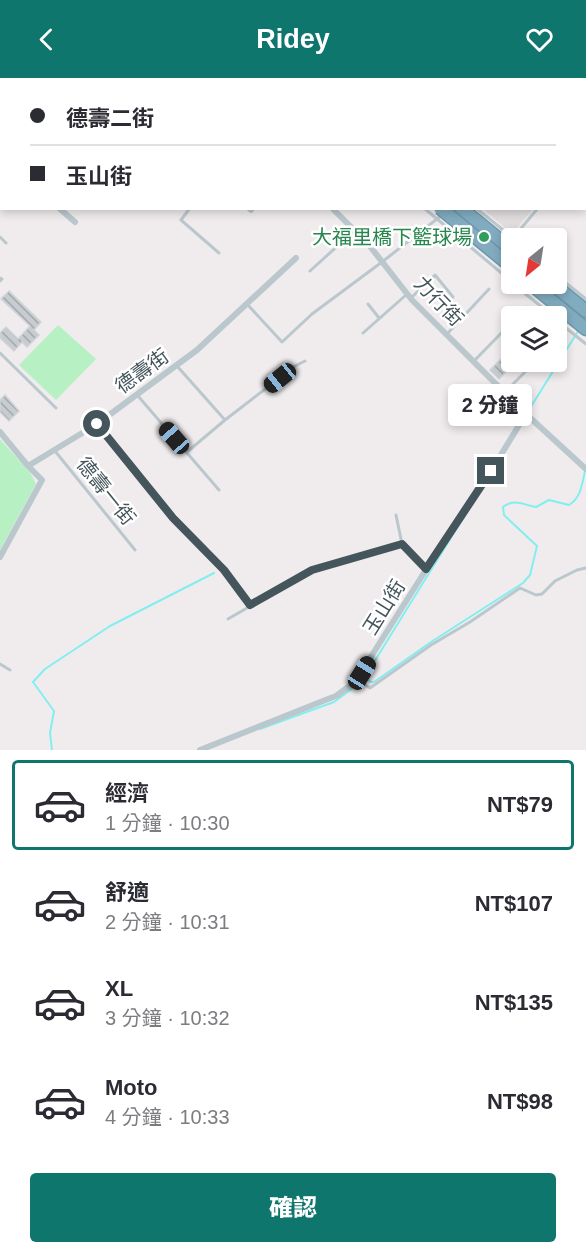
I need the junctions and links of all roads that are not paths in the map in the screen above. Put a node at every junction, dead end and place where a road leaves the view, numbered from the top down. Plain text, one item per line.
1 (61, 210) edge
2 (188, 210) edge
3 (334, 210) edge
4 (463, 210) edge
5 (478, 210) edge
6 (536, 210) edge
7 (438, 214) edge
8 (75, 222) dead end
9 (501, 228) edge
10 (521, 228) edge
11 (354, 231) junction
12 (0, 237) edge
13 (501, 240) edge
14 (6, 243) dead end
15 (219, 252) dead end
16 (296, 258) dead end
17 (501, 259) edge
18 (382, 262) junction
19 (310, 271) dead end
20 (501, 273) edge
21 (567, 284) edge
22 (489, 289) dead end
23 (534, 294) edge
24 (538, 294) edge
25 (565, 294) edge
26 (409, 296) junction
27 (453, 297) dead end
28 (586, 300) edge
29 (247, 304) junction
30 (368, 304) dead end
31 (544, 306) edge
32 (586, 311) edge
33 (379, 318) junction
34 (567, 329) edge
35 (586, 329) edge
36 (363, 333) dead end
37 (447, 334) junction
38 (501, 334) edge
39 (586, 345) edge
40 (0, 353) edge
41 (305, 361) dead end
42 (474, 362) junction
43 (177, 366) junction
44 (525, 372) edge
45 (505, 392) junction
46 (137, 395) junction
47 (56, 408) dead end
48 (526, 414) junction
49 (225, 420) junction
50 (97, 424) junction
51 (0, 432) edge
52 (54, 450) junction
53 (187, 452) junction
54 (28, 466) junction
55 (586, 469) edge
56 (219, 490) dead end
57 (396, 515) dead end
58 (402, 544) junction
59 (135, 550) dead end
60 (0, 557) edge
61 (586, 568) edge
62 (426, 569) junction
63 (250, 605) junction
64 (228, 619) dead end
65 (0, 664) edge
66 (10, 670) dead end
67 (357, 680) junction
68 (200, 750) edge

1 - 8 street
2 - 15 lane
3 - 11 street, 力行街
4 - 13 highway
5 - 9 lane
6 - 10 lane
7 - 17 highway, bridge
7 - 18 lane
7 - 20 lane
11 - 18 street, 力行街
11 - 19 lane
12 - 14 lane
16 - 29 street, 德壽街
18 - 26 street, 力行街
18 - 29 lane
21 - 28 lane
22 - 37 lane
23 - 31 lane
24 - 35 highway
25 - 32 highway
26 - 27 lane
26 - 33 lane
26 - 37 street, 力行街
29 - 43 street, 德壽街
30 - 33 lane
33 - 36 lane
34 - 39 lane
37 - 42 street, 力行街
38 - 42 lane
40 - 47 lane
41 - 49 lane
42 - 45 street, 力行街
43 - 46 street, 德壽街
43 - 49 lane
44 - 45 lane
45 - 48 street, 力行街
46 - 50 street, 德壽街
46 - 53 lane
48 - 55 street
48 - 62 street, 玉山街
49 - 53 lane
50 - 52 street, 德壽街
50 - 63 lane
51 - 54 street
52 - 54 street, 德壽街
52 - 59 lane, 德壽一街
53 - 56 lane
54 - 60 street
57 - 58 lane
58 - 62 lane
58 - 63 lane
61 - 67 lane
62 - 67 street, 玉山街
63 - 64 lane
65 - 66 lane
67 - 68 street, 玉山街

